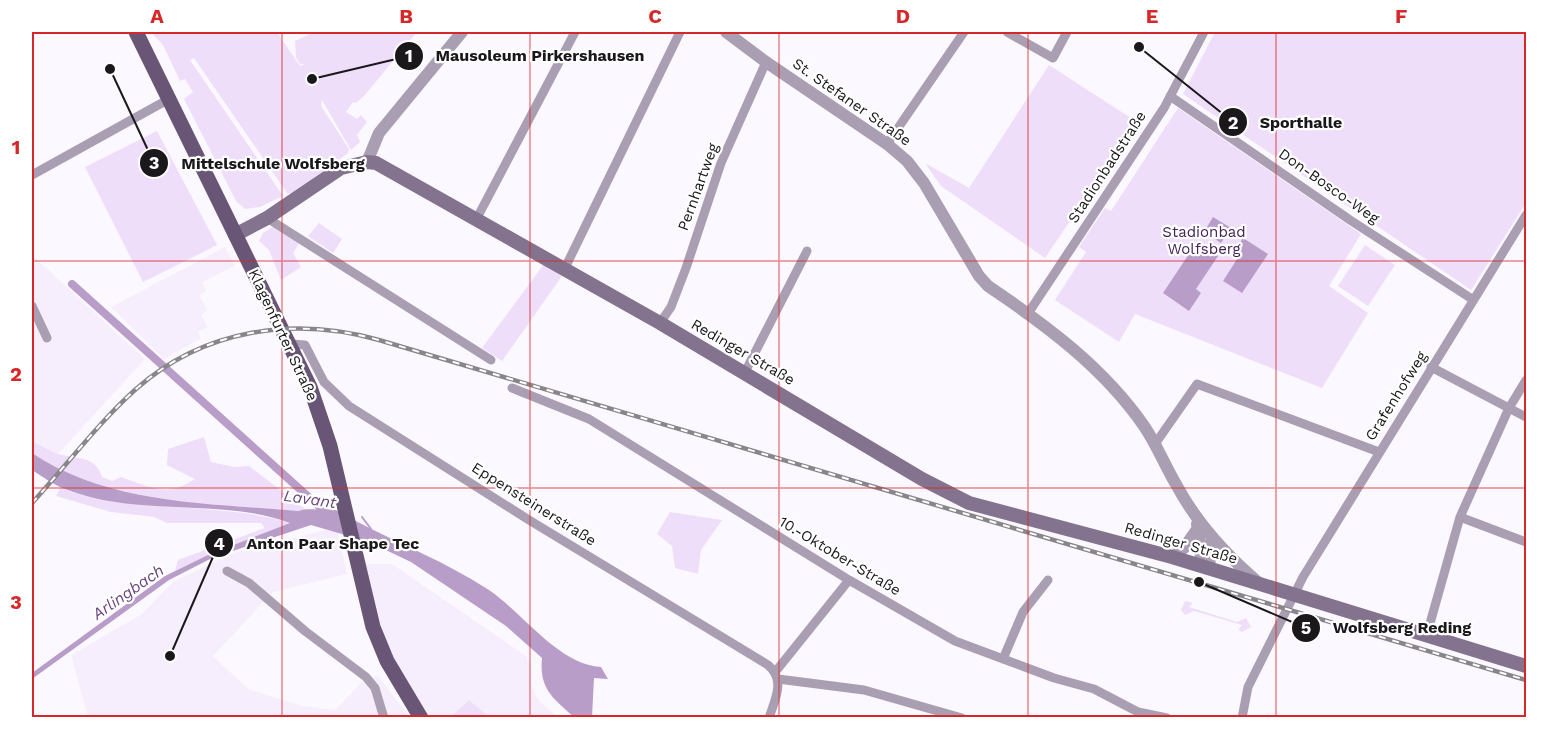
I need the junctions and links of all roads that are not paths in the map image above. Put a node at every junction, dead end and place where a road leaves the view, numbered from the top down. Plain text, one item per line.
1 (136, 32) edge
2 (462, 32) edge
3 (575, 32) edge
4 (680, 32) edge
5 (727, 32) edge
6 (964, 32) edge
7 (1007, 32) edge
8 (1067, 32) edge
9 (1204, 32) edge
10 (766, 63) junction
11 (1170, 96) junction
12 (169, 99) junction
13 (887, 144) junction
14 (367, 162) junction
15 (32, 175) edge
16 (1527, 215) edge
17 (267, 218) junction
18 (477, 218) junction
19 (235, 235) junction
20 (807, 251) dead end
21 (565, 268) junction
22 (1472, 299) junction
23 (32, 306) edge
24 (1027, 315) junction
25 (660, 322) junction
26 (47, 338) dead end
27 (291, 344) junction
28 (491, 360) dead end
29 (1431, 367) junction
30 (745, 372) junction
31 (1527, 380) edge
32 (512, 388) dead end
33 (1509, 408) junction
34 (1527, 417) edge
35 (1155, 444) junction
36 (1379, 452) junction
37 (1194, 514) junction
38 (1460, 517) junction
39 (1198, 528) junction
40 (1212, 539) junction
41 (1527, 542) edge
42 (1172, 557) junction
43 (1205, 566) junction
44 (226, 571) dead end
45 (849, 580) junction
46 (1048, 580) dead end
47 (1260, 584) junction
48 (1293, 594) junction
49 (1426, 634) junction
50 (1004, 658) junction
51 (1527, 666) edge
52 (777, 675) junction
53 (384, 717) edge
54 (421, 717) edge
55 (770, 717) edge
56 (962, 717) edge
57 (1167, 717) edge
58 (1242, 717) edge

1 - 12 main road, Klagenfurter Straße
2 - 14 street
3 - 18 street
4 - 21 street
5 - 10 street, St. Stefaner Straße
6 - 13 street
7 - 8 street
9 - 11 street, Stadionbadstraße
10 - 13 street, St. Stefaner Straße
10 - 25 street, Pernhartweg
11 - 22 street, Don-Bosco-Weg
11 - 24 street, Stadionbadstraße
12 - 15 street
12 - 19 main road, Klagenfurter Straße
13 - 24 street, St. Stefaner Straße
14 - 17 main road
14 - 18 main road, Redinger Straße
16 - 22 street, Grafenhofweg
17 - 19 main road
17 - 28 street
18 - 21 main road, Redinger Straße
19 - 27 main road, Klagenfurter Straße
20 - 30 street
21 - 25 main road, Redinger Straße
22 - 29 street, Grafenhofweg
23 - 26 street
24 - 35 street, St. Stefaner Straße
25 - 30 main road, Redinger Straße
27 - 52 street, Eppensteinerstraße
27 - 54 main road, Klagenfurter Straße
29 - 33 street
29 - 36 street, Grafenhofweg
30 - 42 main road, Redinger Straße
31 - 33 street
32 - 45 street, 10.-Oktober-Straße
33 - 34 street
33 - 38 street
35 - 36 street
35 - 37 street, St. Stefaner Straße
36 - 48 street, Grafenhofweg
37 - 39 street, St. Stefaner Straße
37 - 40 street, St. Stefaner Straße
38 - 41 street
38 - 49 street
39 - 42 street
39 - 43 street, St. Stefaner Straße
40 - 43 street
40 - 47 street, St. Stefaner Straße
42 - 43 main road, Redinger Straße
43 - 47 main road, Redinger Straße
44 - 53 street
45 - 50 street, 10.-Oktober-Straße
45 - 52 street
46 - 50 street
47 - 48 main road, St. Stefaner Straße
48 - 49 main road, St. Stefaner Straße
48 - 58 street, Grafenhofweg
49 - 51 main road, St. Stefaner Straße
50 - 57 street, 10.-Oktober-Straße
52 - 55 street
52 - 56 street

